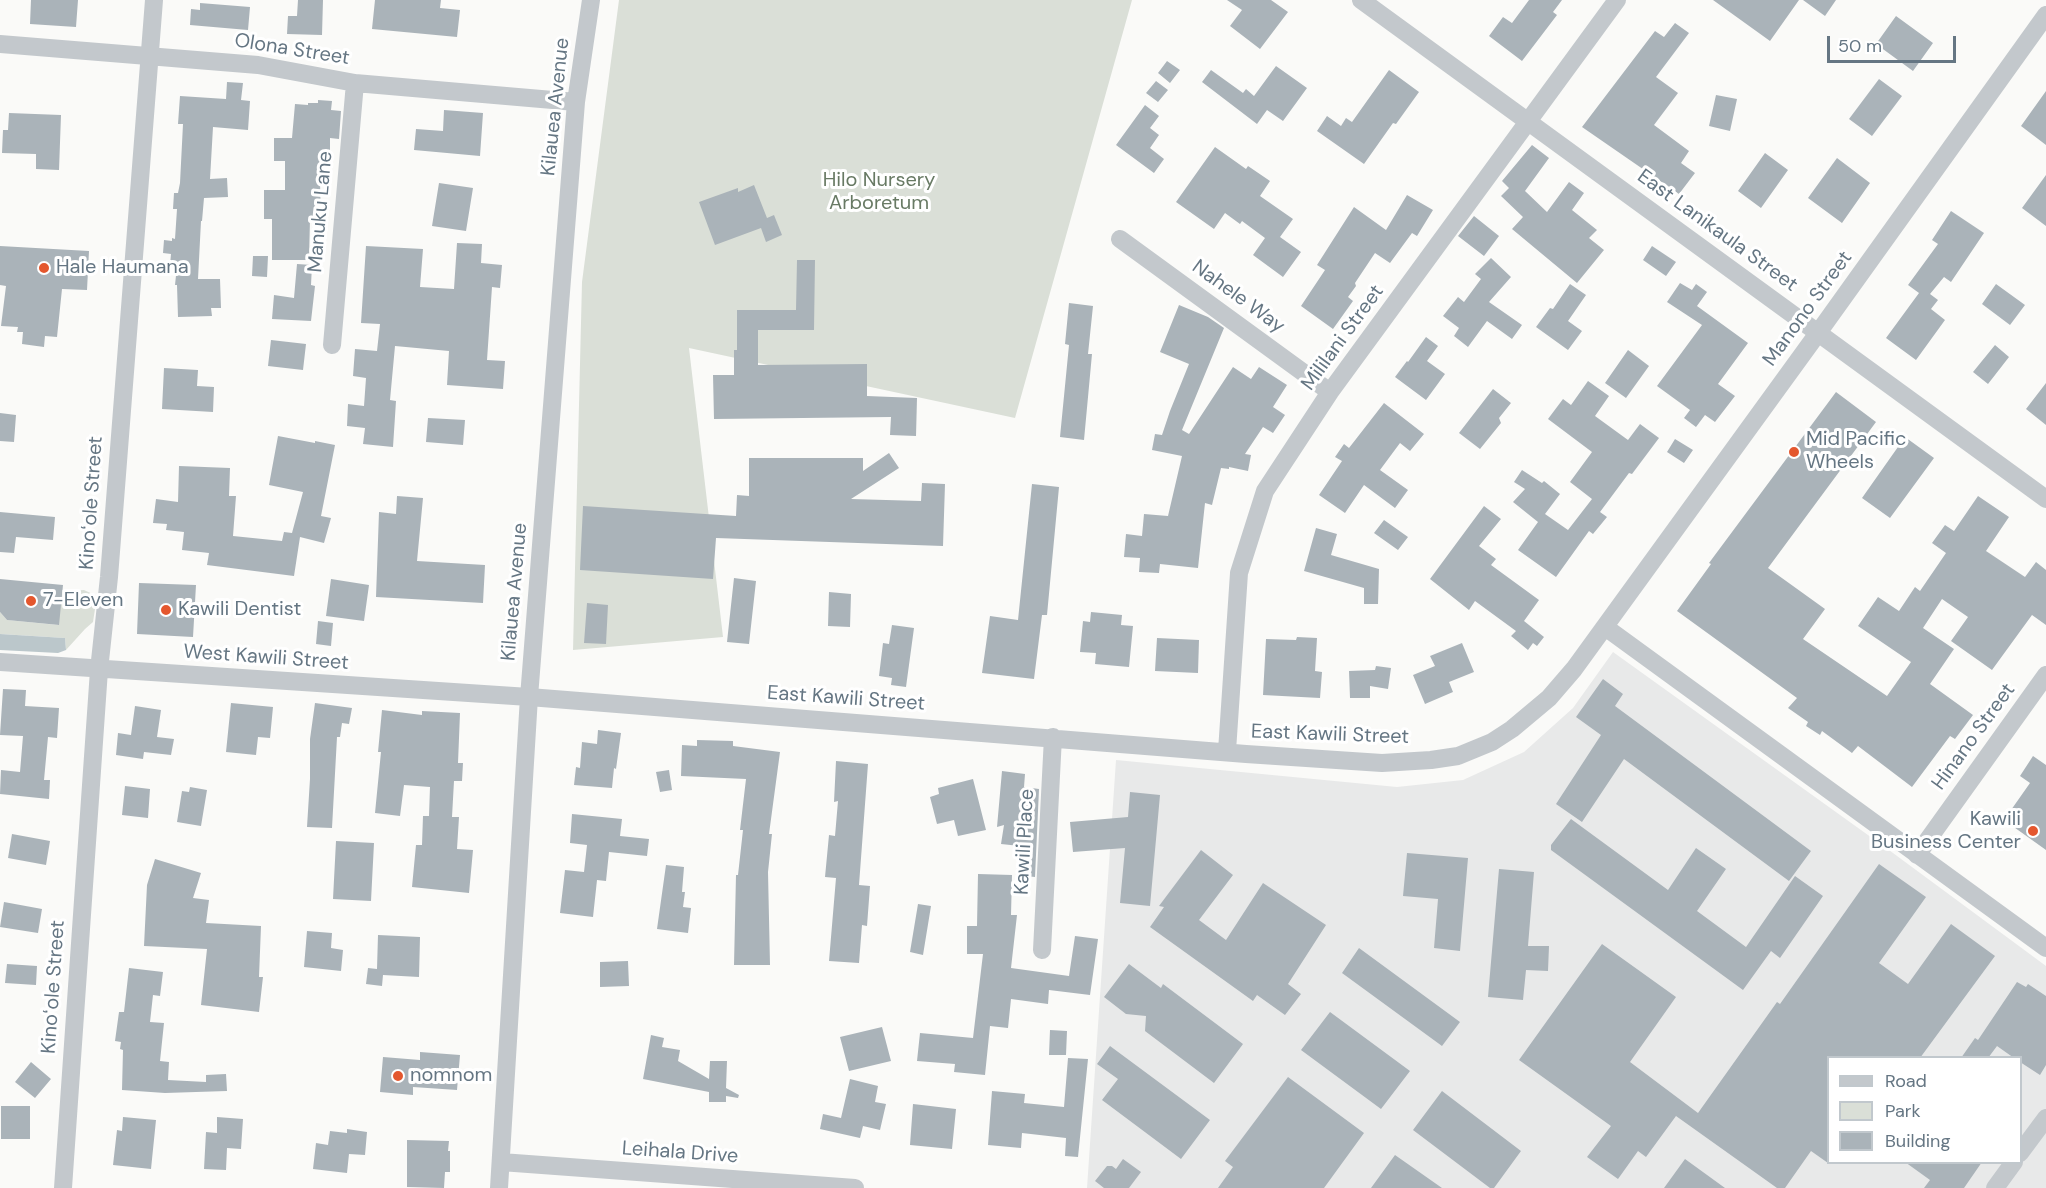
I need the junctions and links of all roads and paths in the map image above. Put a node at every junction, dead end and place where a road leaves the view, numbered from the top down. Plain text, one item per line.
1 (154, 0) edge
2 (591, 0) edge
3 (1361, 0) edge
4 (1617, 0) edge
5 (2046, 15) edge
6 (0, 44) edge
7 (151, 55) junction
8 (355, 83) junction
9 (576, 102) junction
10 (1530, 121) junction
11 (1119, 239) dead end
12 (1818, 333) junction
13 (332, 345) dead end
14 (1330, 392) junction
15 (2046, 499) edge
16 (1605, 627) junction
17 (0, 663) edge
18 (99, 670) junction
19 (2046, 675) edge
20 (529, 697) junction
21 (1053, 737) junction
22 (1227, 751) junction
23 (1917, 855) junction
24 (2046, 948) edge
25 (1042, 950) dead end
26 (2046, 1118) edge
27 (2022, 1150) edge
28 (501, 1162) junction
29 (2013, 1164) edge
30 (63, 1188) edge
31 (500, 1188) edge
32 (855, 1188) edge
33 (1995, 1188) edge

1 - 7 street, Kinoʻole Street
2 - 9 street, Kilauea Avenue
3 - 10 street, East Lanikaula Street
4 - 10 street, Mililani Street
5 - 12 street, Manono Street
6 - 7 street, Olona Street
7 - 8 street, Olona Street
7 - 18 street, Kinoʻole Street
8 - 9 street, Olona Street
8 - 13 street, Manuku Lane
9 - 20 street, Kilauea Avenue
10 - 12 street, East Lanikaula Street
10 - 14 street, Mililani Street
11 - 14 street, Nahele Way
12 - 15 street, East Lanikaula Street
12 - 16 street, Manono Street
14 - 22 street, Mililani Street
16 - 22 street, East Kawili Street
16 - 23 street
17 - 18 street, West Kawili Street
18 - 20 street, West Kawili Street
18 - 30 street, Kinoʻole Street
19 - 23 street, Hinano Street
20 - 21 street, East Kawili Street
20 - 28 street, Kilauea Avenue
21 - 22 street, East Kawili Street
21 - 25 street, Kawili Place
23 - 24 street
26 - 27 street
28 - 31 street, Kilauea Avenue
28 - 32 street, Leihala Drive
29 - 33 street

